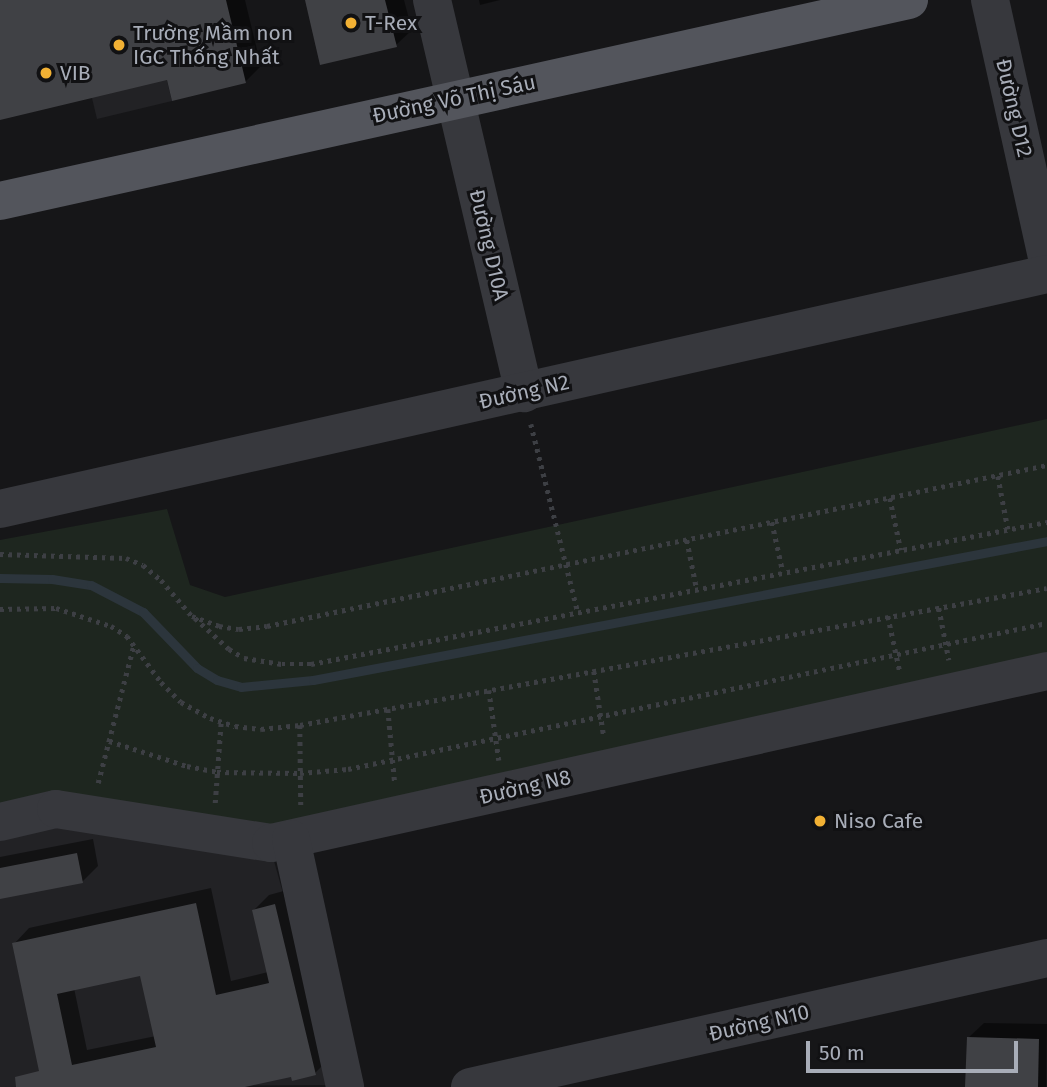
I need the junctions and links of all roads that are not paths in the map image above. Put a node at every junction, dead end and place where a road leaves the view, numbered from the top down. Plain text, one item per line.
1 (432, 0) edge
2 (909, 0) edge
3 (990, 0) edge
4 (456, 98) junction
5 (0, 201) edge
6 (1047, 257) edge
7 (1047, 274) edge
8 (524, 393) junction
9 (0, 509) edge
10 (1047, 671) edge
11 (0, 822) edge
12 (296, 828) junction
13 (1047, 958) edge
14 (345, 1087) edge
15 (470, 1087) edge

1 - 4 street, Đường D10A
2 - 4 main road, Đường Võ Thị Sáu
3 - 6 street, Đường D12
4 - 5 main road, Đường Võ Thị Sáu
4 - 8 street, Đường D10A
7 - 8 street, Đường N2
8 - 9 street, Đường N2
10 - 12 street, Đường N8
11 - 12 street, Đường N8
12 - 14 street
13 - 15 street, Đường N10

